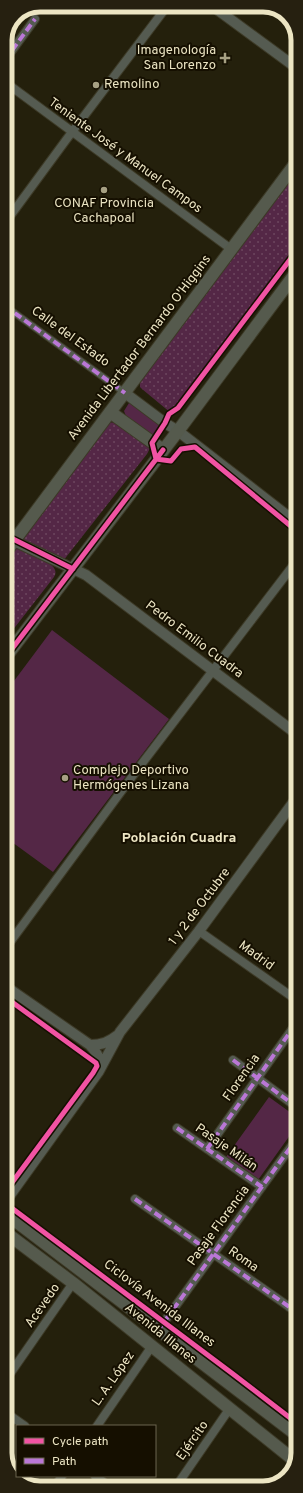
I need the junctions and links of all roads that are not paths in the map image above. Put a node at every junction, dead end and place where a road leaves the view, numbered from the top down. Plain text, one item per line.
1 (163, 12) edge
2 (221, 12) edge
3 (35, 19) dead end
4 (12, 50) edge
5 (291, 64) edge
6 (12, 87) edge
7 (72, 132) junction
8 (291, 169) edge
9 (12, 213) edge
10 (231, 249) junction
11 (291, 279) edge
12 (12, 311) edge
13 (125, 393) junction
14 (110, 412) junction
15 (178, 431) junction
16 (163, 450) junction
17 (291, 519) edge
18 (12, 534) edge
19 (12, 539) edge
20 (291, 568) edge
21 (72, 569) junction
22 (12, 649) edge
23 (213, 670) junction
24 (291, 730) edge
25 (291, 806) edge
26 (199, 931) junction
27 (12, 940) edge
28 (12, 991) edge
29 (291, 996) edge
30 (291, 1030) edge
31 (120, 1032) junction
32 (90, 1045) junction
33 (233, 1060) dead end
34 (99, 1071) junction
35 (256, 1078) junction
36 (291, 1103) edge
37 (177, 1128) dead end
38 (291, 1147) edge
39 (207, 1149) junction
40 (262, 1187) junction
41 (12, 1192) edge
42 (135, 1199) dead end
43 (12, 1219) edge
44 (12, 1237) edge
45 (213, 1254) junction
46 (73, 1283) junction
47 (290, 1307) edge
48 (159, 1329) junction
49 (152, 1346) junction
50 (12, 1371) edge
51 (230, 1408) junction
52 (12, 1417) edge
53 (24, 1425) edge
54 (98, 1425) edge
55 (291, 1431) edge
56 (290, 1457) edge
57 (180, 1481) edge

1 - 7 street
2 - 5 street
3 - 4 street
6 - 7 street, Teniente José y Manuel Campos
7 - 9 street
7 - 10 street, Teniente José y Manuel Campos
8 - 10 main road, Avenida Libertador Bernardo O'Higgins
10 - 13 main road, Avenida Libertador Bernardo O'Higgins
11 - 15 main road
12 - 13 street, Calle del Estado
13 - 14 main road, Avenida Libertador Bernardo O'Higgins
13 - 15 street, Calle del Estado
14 - 16 main road
14 - 18 main road, Avenida Libertador Bernardo O'Higgins
15 - 16 main road
15 - 17 street, Calle del Estado
16 - 21 main road
19 - 21 street, Pedro Emilio Cuadra
20 - 23 street
21 - 22 main road
21 - 23 street, Pedro Emilio Cuadra
23 - 24 street, Pedro Emilio Cuadra
23 - 27 street
25 - 26 street, 1 y 2 de Octubre
26 - 29 street, Madrid
26 - 31 street, 1 y 2 de Octubre
28 - 32 street
30 - 35 street, Florencia
31 - 32 street, 1 y 2 de Octubre
31 - 34 street, 1 y 2 de Octubre
32 - 34 street
33 - 35 street
34 - 41 street, 1 y 2 de Octubre
35 - 36 street
35 - 39 street, Florencia
37 - 39 street, Pasaje Milán
38 - 40 street, Pasaje Florencia
39 - 40 street, Pasaje Milán
40 - 45 street, Pasaje Florencia
42 - 45 street, Roma
43 - 48 main road, Avenida Illanes
44 - 46 main road, Avenida Illanes
45 - 47 street, Roma
45 - 48 street, Pasaje Florencia
46 - 49 main road, Avenida Illanes
46 - 50 street, Acevedo
48 - 55 main road, Avenida Illanes
49 - 51 main road, Avenida Illanes
49 - 54 street, L. A. López
51 - 56 main road, Avenida Illanes
51 - 57 street, Ejército
52 - 53 street

